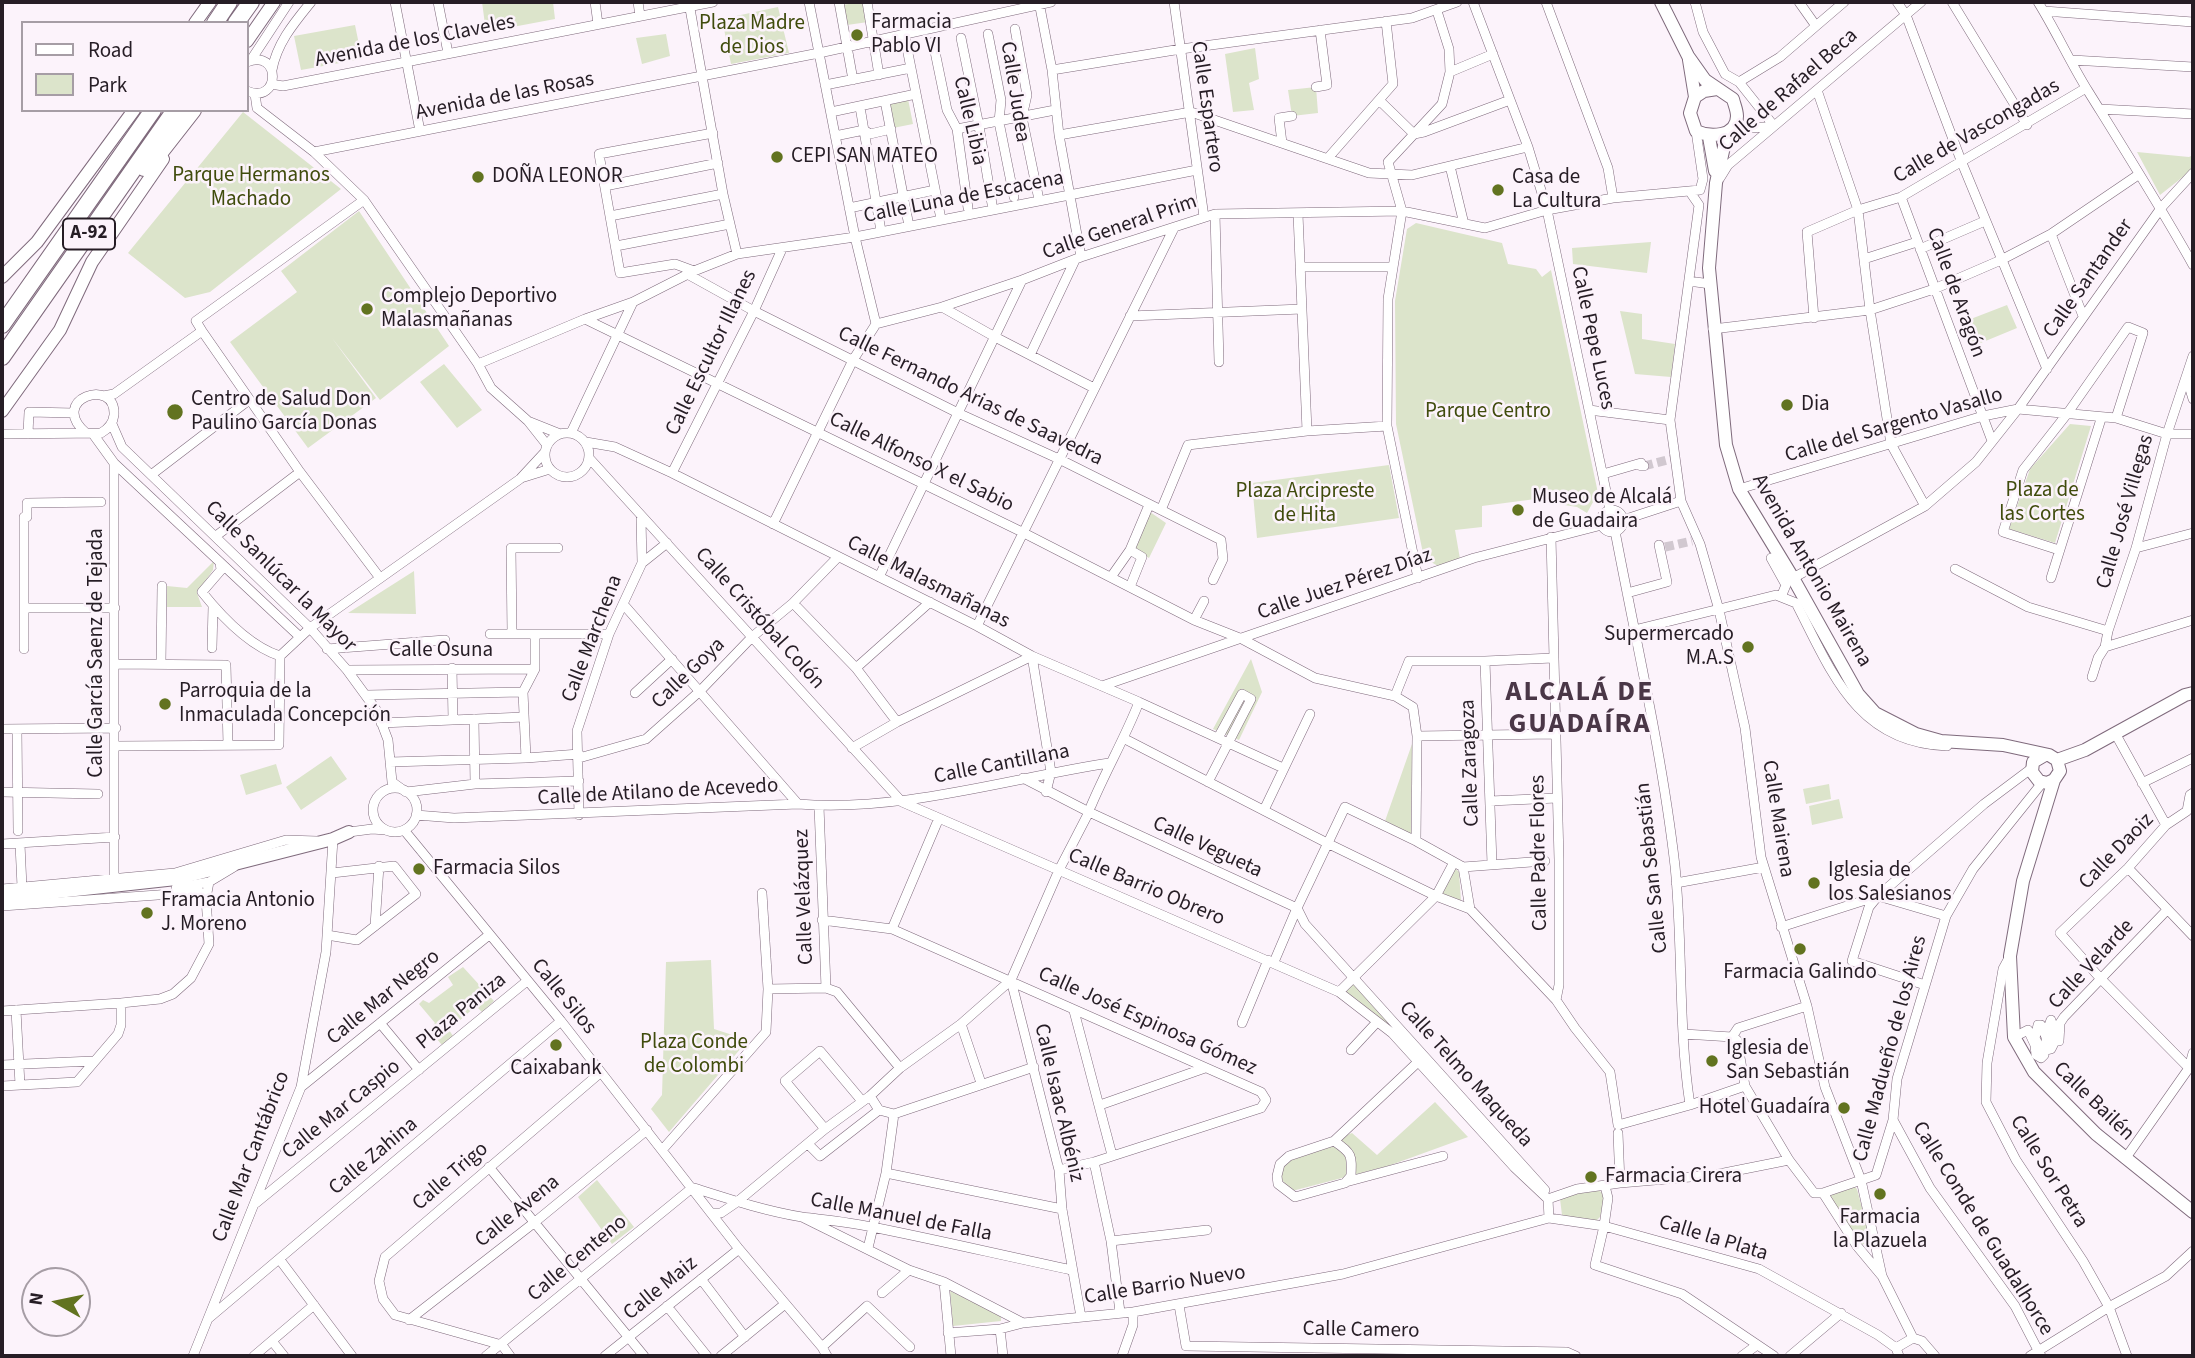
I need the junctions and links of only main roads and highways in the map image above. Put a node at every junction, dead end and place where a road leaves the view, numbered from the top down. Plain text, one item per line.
1 (210, 2) edge
2 (229, 2) edge
3 (251, 2) edge
4 (274, 2) edge
5 (1661, 2) edge
6 (196, 21) edge
7 (216, 21) edge
8 (237, 21) edge
9 (248, 40) edge
10 (1688, 56) junction
11 (1717, 89) junction
12 (1695, 97) junction
13 (133, 112) edge
14 (152, 112) edge
15 (174, 112) edge
16 (191, 112) edge
17 (198, 112) edge
18 (1731, 128) junction
19 (1709, 137) junction
20 (127, 179) junction
21 (1716, 183) junction
22 (2, 277) edge
23 (2, 326) edge
24 (2, 356) edge
25 (2, 411) edge
26 (2193, 693) edge
27 (2003, 745) junction
28 (2033, 765) junction
29 (2050, 772) junction
30 (349, 832) road end
31 (2, 898) edge
32 (2193, 1212) edge

1 - 6 main road
2 - 7 highway
3 - 8 highway
4 - 9 main road
5 - 10 main road
10 - 11 main road
10 - 12 main road
11 - 12 main road
11 - 18 main road
12 - 19 main road
13 - 22 main road
14 - 23 highway, A-92
15 - 20 highway, A-92
16 - 20 highway
17 - 25 main road
18 - 19 main road
18 - 21 main road
19 - 21 main road
20 - 24 highway, A-92
21 - 27 main road, Avenida Antonio Mairena
26 - 29 main road
27 - 28 main road
27 - 29 main road, Avenida Antonio Mairena
28 - 29 main road
28 - 29 main road
29 - 32 main road, Calle Bailén
30 - 31 main road

